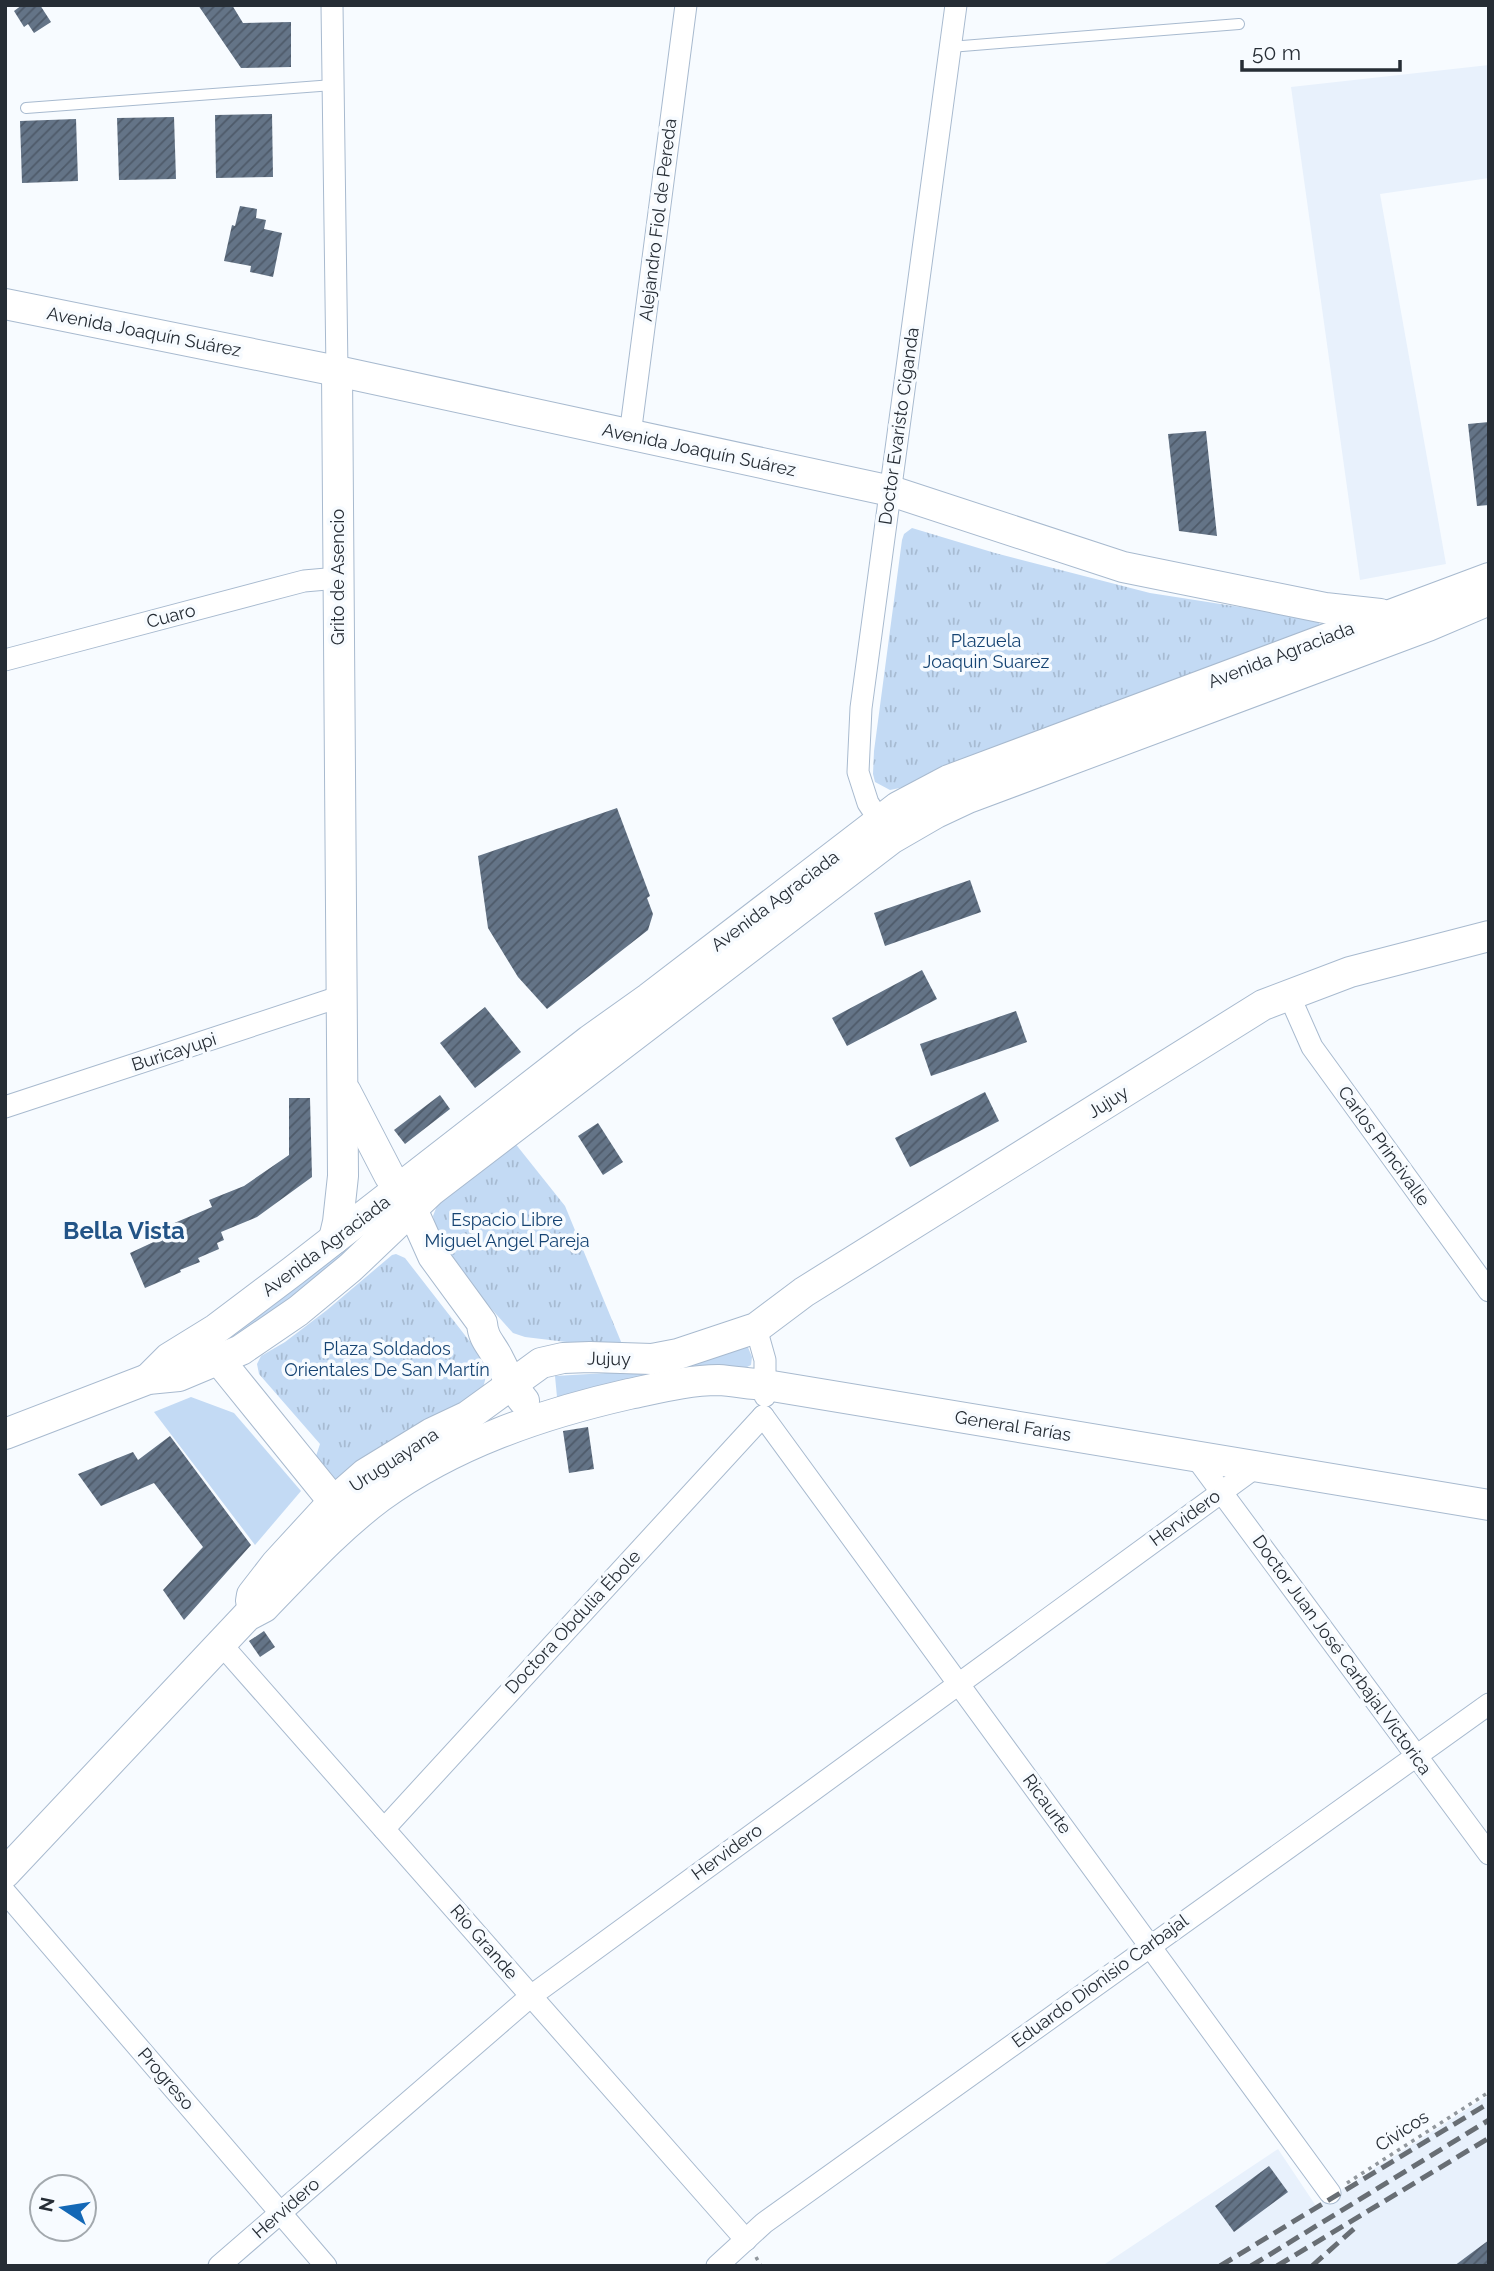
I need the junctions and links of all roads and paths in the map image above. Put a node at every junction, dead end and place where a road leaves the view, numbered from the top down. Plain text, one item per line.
1 (332, 5) edge
2 (686, 5) edge
3 (956, 5) edge
4 (1239, 24) dead end
5 (950, 47) junction
6 (333, 85) junction
7 (26, 108) dead end
8 (5, 304) edge
9 (337, 371) junction
10 (630, 435) junction
11 (891, 491) junction
12 (338, 578) junction
13 (1489, 578) edge
14 (1489, 600) edge
15 (1387, 615) junction
16 (5, 660) edge
17 (886, 830) junction
18 (1489, 936) edge
19 (1289, 995) junction
20 (342, 996) junction
21 (343, 1086) junction
22 (5, 1107) edge
23 (342, 1149) junction
24 (396, 1208) junction
25 (334, 1239) junction
26 (1489, 1291) edge
27 (482, 1323) junction
28 (755, 1328) junction
29 (219, 1360) junction
30 (541, 1363) junction
31 (148, 1379) junction
32 (766, 1385) junction
33 (511, 1386) junction
34 (763, 1416) junction
35 (538, 1418) junction
36 (5, 1434) edge
37 (1194, 1455) junction
38 (1256, 1466) junction
39 (1221, 1491) junction
40 (1489, 1505) edge
41 (341, 1512) junction
42 (221, 1644) junction
43 (959, 1682) junction
44 (1489, 1704) edge
45 (1416, 1755) junction
46 (384, 1829) junction
47 (1489, 1854) edge
48 (5, 1873) edge
49 (5, 1892) edge
50 (1150, 1945) junction
51 (531, 1996) junction
52 (1489, 2092) edge
53 (1331, 2193) joint
54 (280, 2212) junction
55 (746, 2240) junction
56 (219, 2266) edge
57 (326, 2266) edge
58 (717, 2266) edge

1 - 6 street, Grito de Asencio
2 - 10 street, Alejandro Fiol de Pereda
3 - 5 street, Doctor Evaristo Ciganda
4 - 5 lane
5 - 11 street, Doctor Evaristo Ciganda
6 - 7 lane
6 - 9 street, Grito de Asencio
8 - 9 street, Avenida Joaquín Suárez
9 - 10 street, Avenida Joaquín Suárez
9 - 12 street, Grito de Asencio
10 - 11 street, Avenida Joaquín Suárez
11 - 15 street, Avenida Joaquín Suárez
11 - 17 street, Doctor Evaristo Ciganda
12 - 16 street, Cuaro
12 - 20 street, Grito de Asencio
13 - 15 street, Avenida Agraciada
14 - 17 street, Avenida Agraciada
15 - 17 street, Avenida Agraciada
17 - 24 street, Avenida Agraciada
18 - 19 street, Jujuy
19 - 26 street, Carlos Princivalle
19 - 28 street, Jujuy
20 - 21 street, Grito de Asencio
20 - 22 street, Buricayupi
21 - 23 street, Grito de Asencio
21 - 24 street
23 - 24 street
23 - 25 street, Grito de Asencio
24 - 25 street, Avenida Agraciada
24 - 27 street
24 - 29 street, Avenida Agraciada
25 - 31 street, Avenida Agraciada
27 - 30 street
27 - 33 street
28 - 30 street, Jujuy
28 - 32 street
29 - 31 street, Avenida Agraciada
29 - 41 street
30 - 33 street, Uruguayana
30 - 35 street
31 - 36 street, Avenida Agraciada
32 - 34 street
32 - 35 street, General Farías
32 - 37 street, General Farías
33 - 35 street
33 - 41 street, Uruguayana
34 - 43 street, Ricaurte
34 - 46 street, Doctora Obdulia Ébole
35 - 41 street, Uruguayana
37 - 38 street, General Farías
37 - 39 street, Doctor Juan José Carbajal Victorica
38 - 39 street, Hervidero
38 - 40 street, General Farías
39 - 43 street, Hervidero
39 - 45 street, Doctor Juan José Carbajal Victorica
41 - 42 street, Uruguayana
42 - 46 street, Río Grande
42 - 48 street, Uruguayana
43 - 50 street, Ricaurte
43 - 51 street, Hervidero
44 - 45 street, Eduardo Dionisio Carbajal
45 - 47 street, Doctor Juan José Carbajal Victorica
45 - 50 street, Eduardo Dionisio Carbajal
46 - 51 street, Río Grande
49 - 54 street, Progreso
50 - 53 street, Ricaurte
50 - 55 street, Eduardo Dionisio Carbajal
51 - 54 street, Hervidero
51 - 55 street, Río Grande
52 - 53 path, Cívicos
54 - 56 street, Hervidero
54 - 57 street, Progreso
55 - 58 street, Eduardo Dionisio Carbajal

